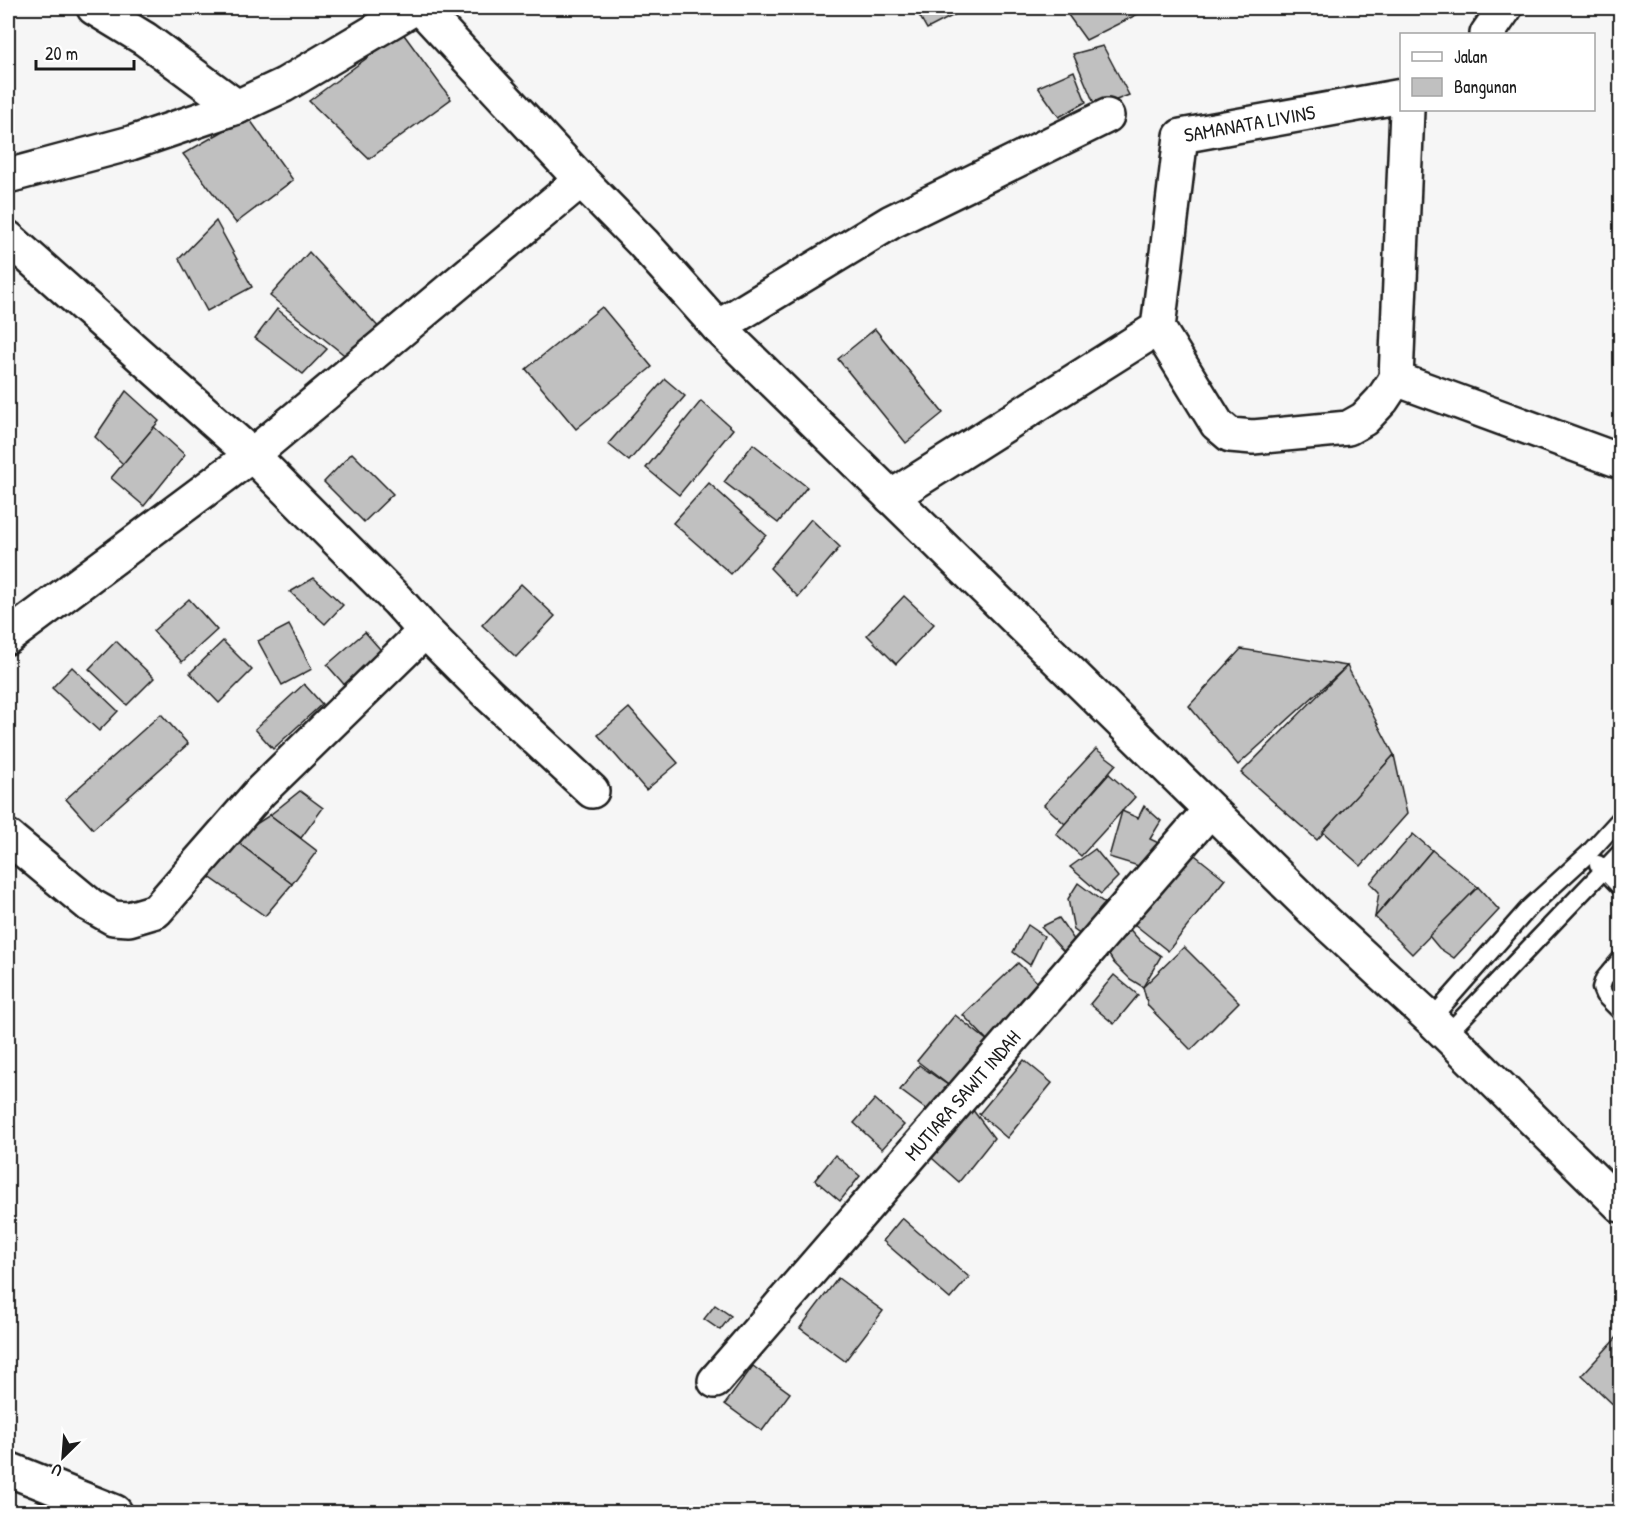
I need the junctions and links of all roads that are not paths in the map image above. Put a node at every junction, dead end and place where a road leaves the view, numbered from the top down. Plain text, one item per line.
1 (94, 8) edge
2 (414, 8) edge
3 (421, 8) edge
4 (1505, 8) edge
5 (1488, 33) edge
6 (1400, 96) edge
7 (237, 107) junction
8 (1407, 111) edge
9 (1107, 117) dead end
10 (8, 176) edge
11 (581, 180) junction
12 (8, 238) edge
13 (718, 327) junction
14 (1158, 328) junction
15 (1396, 379) junction
16 (252, 455) junction
17 (1620, 461) edge
18 (891, 497) junction
19 (425, 631) junction
20 (8, 637) edge
21 (592, 791) dead end
22 (1210, 810) junction
23 (1620, 819) edge
24 (8, 837) edge
25 (1620, 853) edge
26 (1588, 854) junction
27 (1604, 871) junction
28 (1620, 887) edge
29 (1620, 960) edge
30 (1620, 1011) edge
31 (1439, 1027) junction
32 (1620, 1205) edge
33 (715, 1381) dead end
34 (8, 1469) edge
35 (115, 1512) edge

1 - 7 main road
2 - 7 main road
3 - 11 main road
4 - 5 main road
6 - 14 main road, SAMANATA LIVINS
7 - 10 main road
8 - 15 main road
9 - 13 main road
11 - 13 main road
11 - 16 main road
12 - 16 main road
13 - 18 main road
14 - 15 main road
14 - 18 main road
15 - 17 main road
16 - 19 main road
16 - 20 main road
18 - 22 main road
19 - 21 main road
19 - 24 main road
22 - 31 main road
22 - 33 main road, MUTIARA SAWIT INDAH
23 - 26 lane
25 - 27 lane
26 - 27 lane
26 - 31 lane
27 - 28 lane
27 - 31 lane
29 - 30 lane
31 - 32 main road
34 - 35 main road

